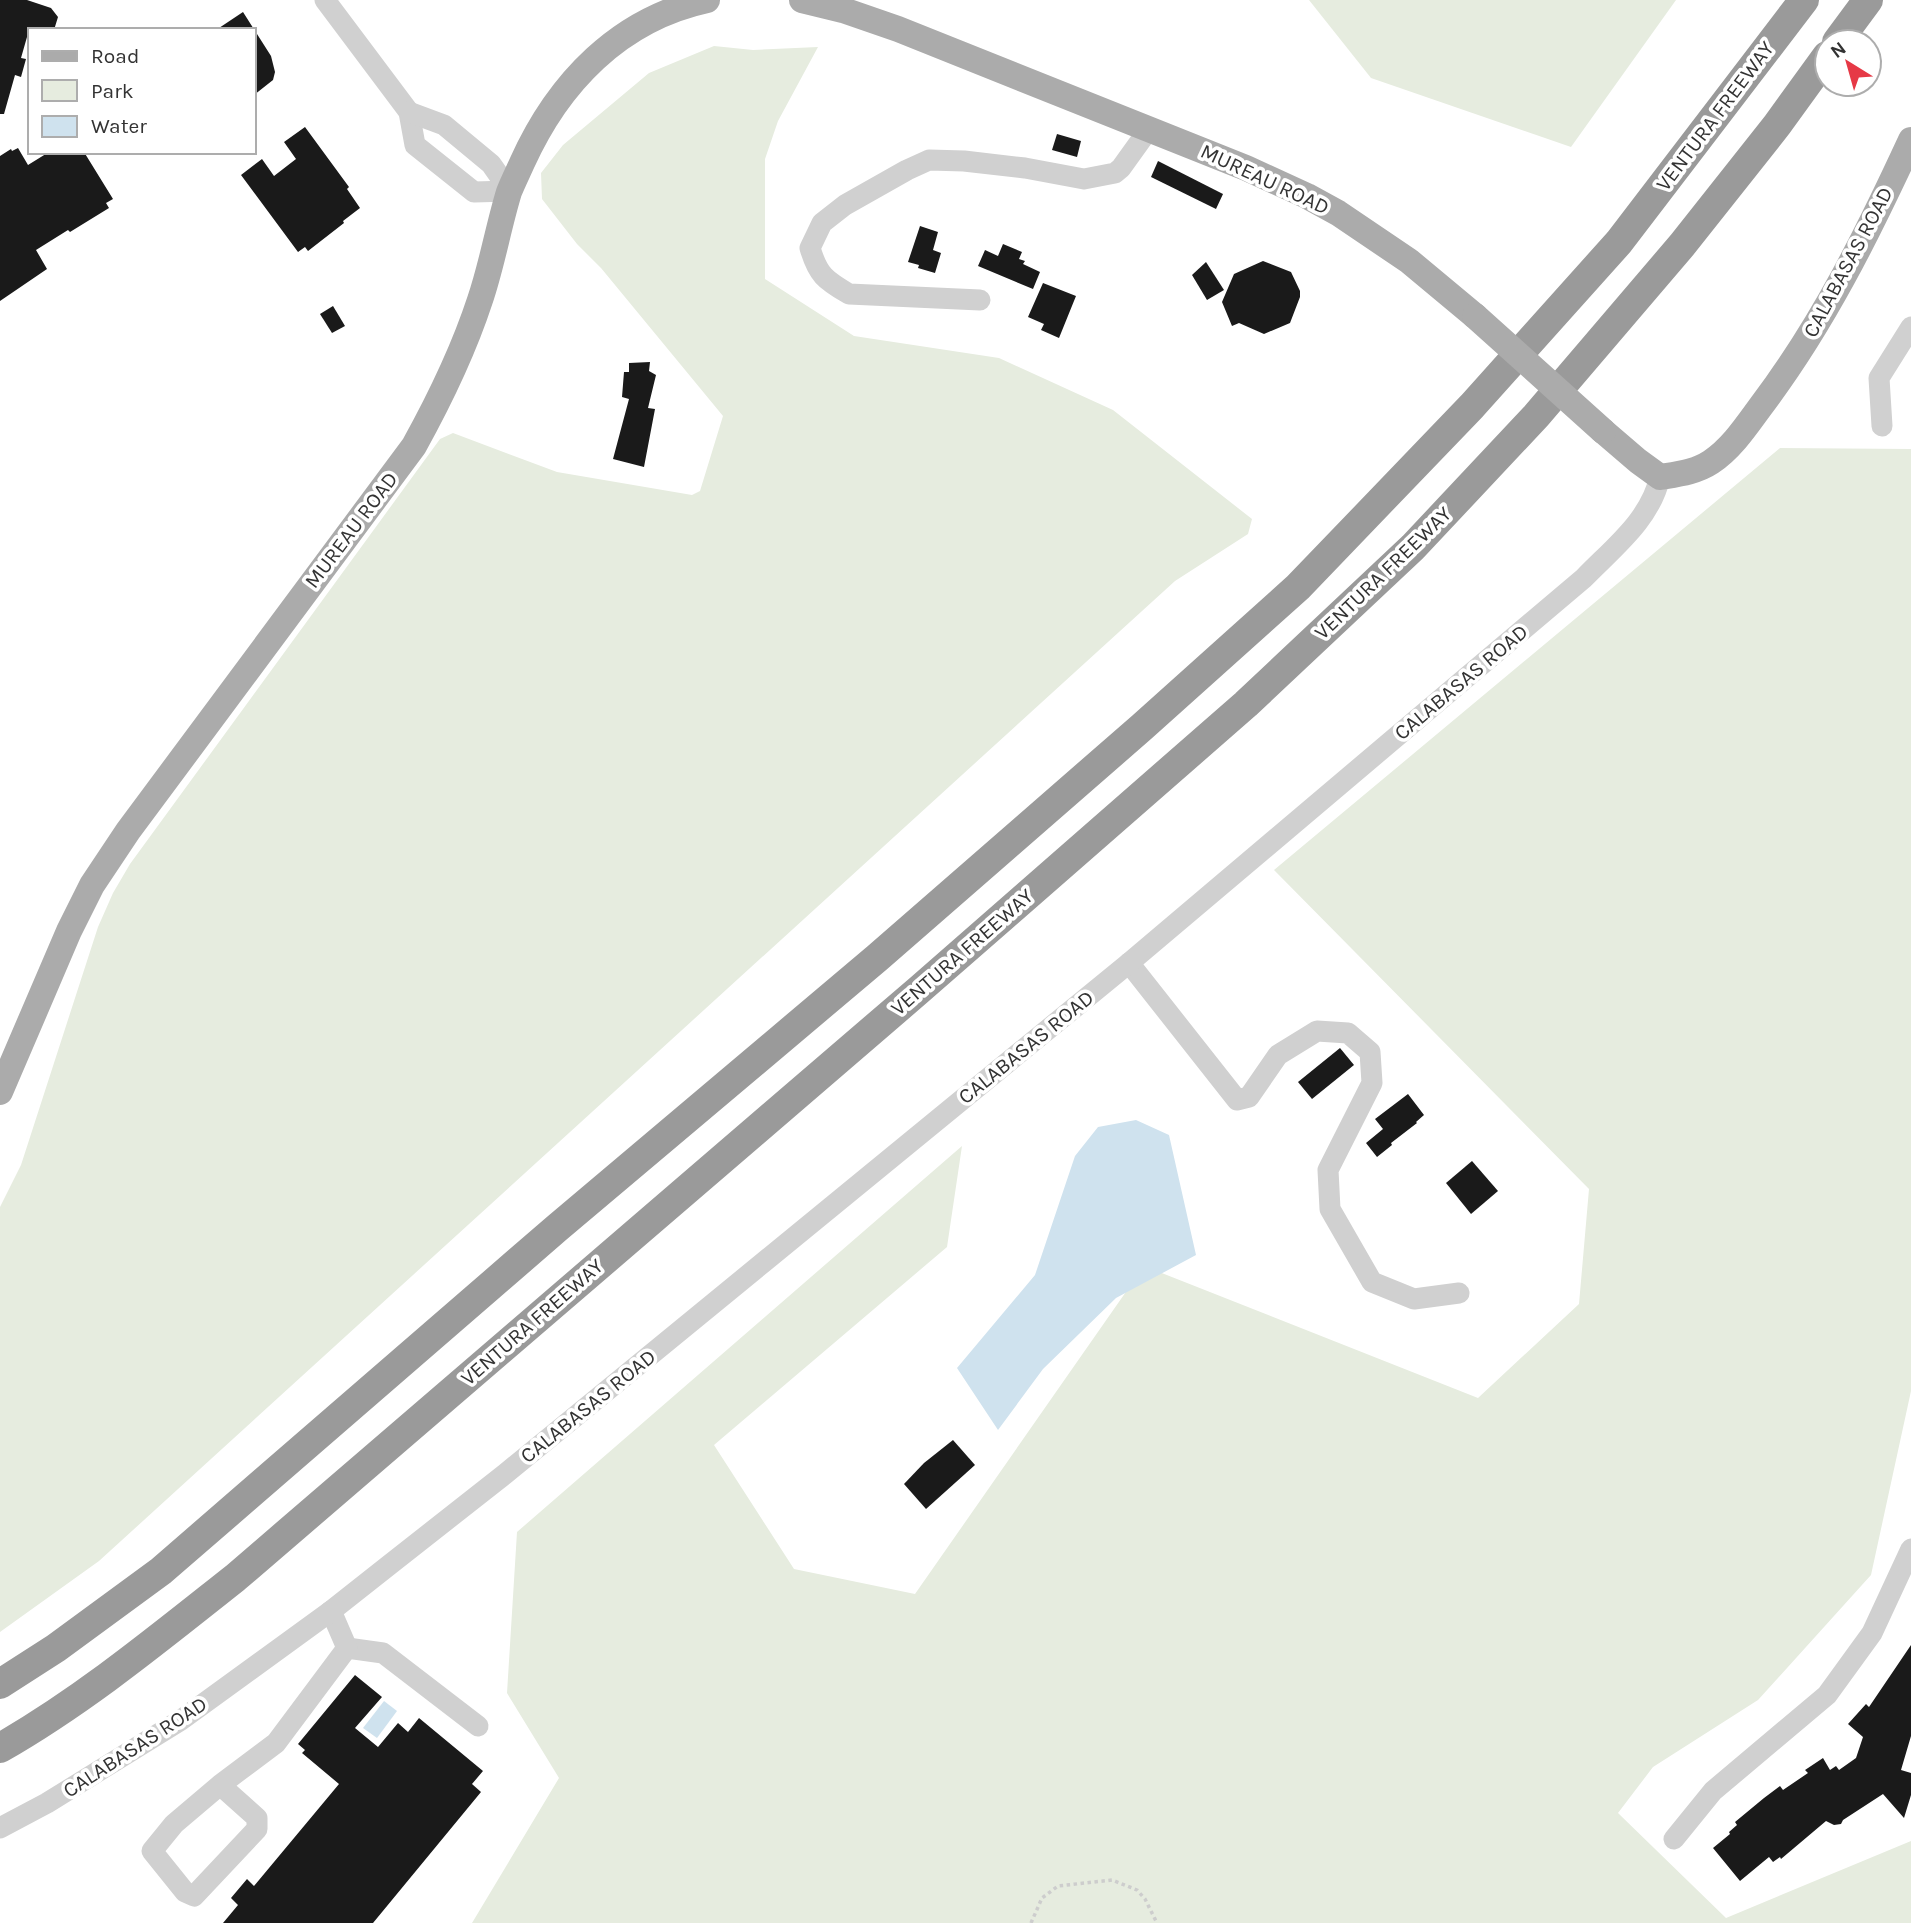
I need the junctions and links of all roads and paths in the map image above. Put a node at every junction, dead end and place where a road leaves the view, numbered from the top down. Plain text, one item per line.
1 (325, 0) edge
2 (707, 0) edge
3 (802, 0) edge
4 (1804, 0) edge
5 (1868, 0) edge
6 (1848, 28) edge
7 (1813, 75) edge
8 (409, 112) junction
9 (1149, 129) junction
10 (1910, 145) edge
11 (510, 191) junction
12 (980, 300) dead end
13 (1911, 327) edge
14 (1882, 426) dead end
15 (1660, 477) junction
16 (1129, 963) junction
17 (0, 1092) edge
18 (1460, 1293) dead end
19 (1911, 1549) edge
20 (331, 1611) junction
21 (347, 1648) junction
22 (0, 1684) edge
23 (478, 1726) dead end
24 (0, 1748) edge
25 (220, 1785) junction
26 (0, 1828) edge
27 (1674, 1839) dead end
28 (1031, 1923) edge
29 (1157, 1923) edge

1 - 8 street
2 - 11 main road, MUREAU ROAD
3 - 9 main road, MUREAU ROAD
4 - 22 highway, VENTURA FREEWAY
5 - 6 highway
7 - 24 highway, VENTURA FREEWAY
8 - 11 street
8 - 11 street
9 - 12 street
9 - 15 main road, MUREAU ROAD, bridge
10 - 15 main road, CALABASAS ROAD
11 - 17 main road, MUREAU ROAD
13 - 14 street
15 - 16 street, CALABASAS ROAD
16 - 18 street
16 - 20 street, CALABASAS ROAD
19 - 27 street
20 - 21 street
20 - 26 street, CALABASAS ROAD
21 - 23 street
21 - 25 street
25 - 25 street
28 - 29 path

